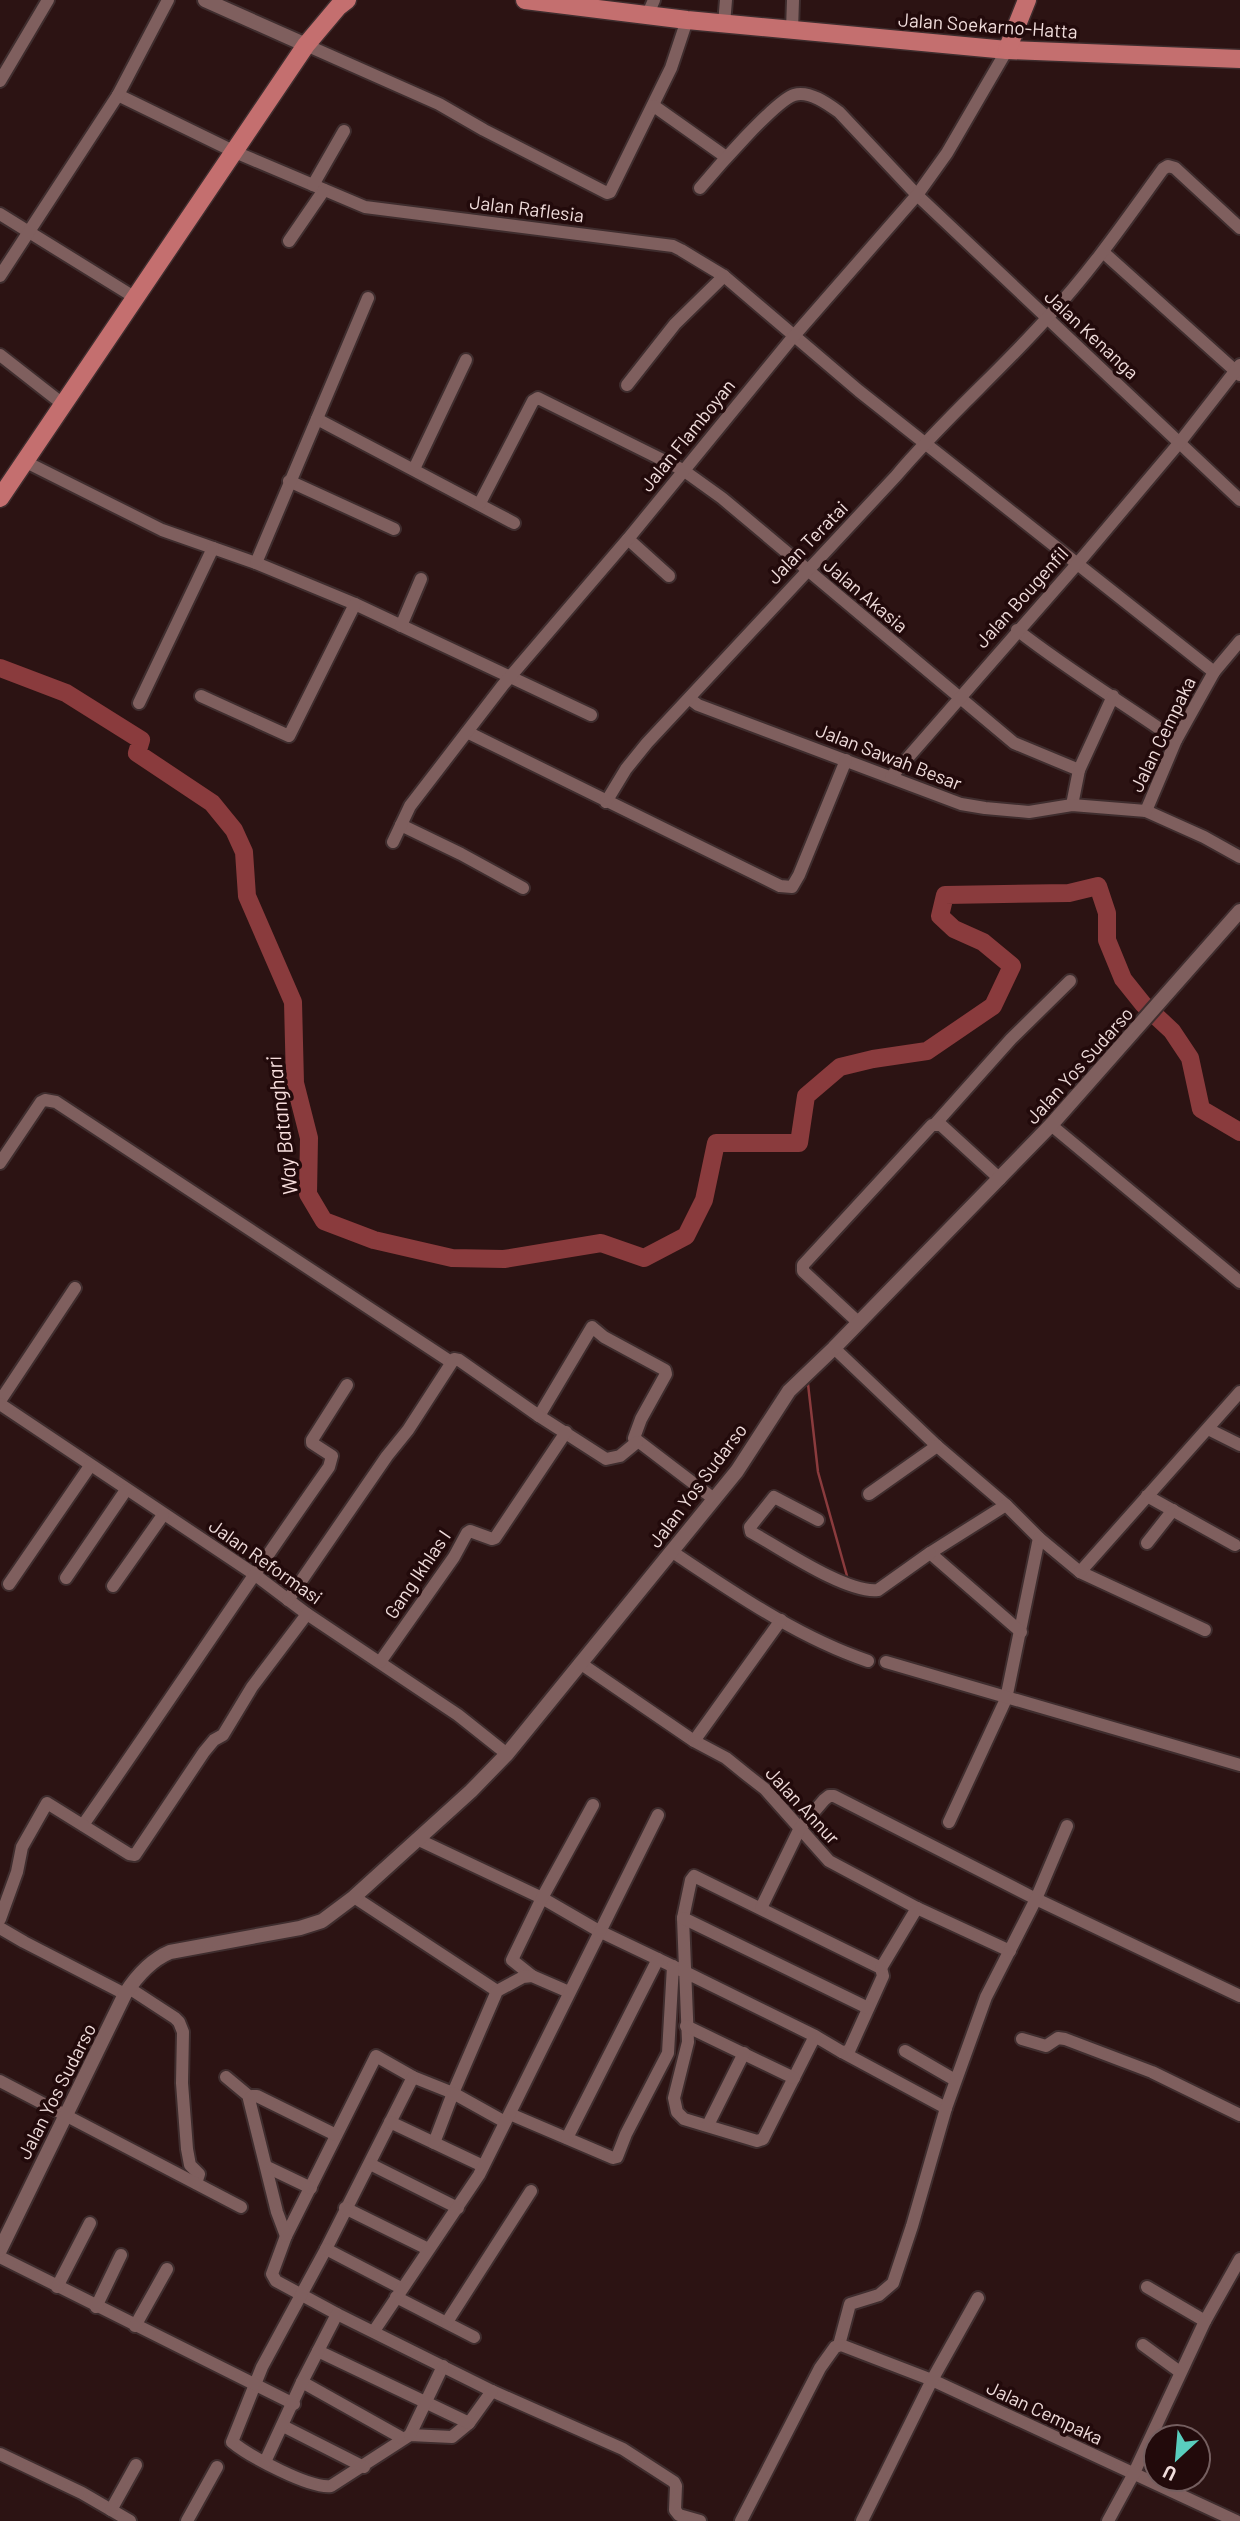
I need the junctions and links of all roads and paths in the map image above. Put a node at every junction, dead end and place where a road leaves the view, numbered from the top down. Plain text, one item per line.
1 (48, 0) edge
2 (168, 0) edge
3 (205, 0) edge
4 (347, 0) edge
5 (526, 0) edge
6 (726, 0) edge
7 (793, 0) edge
8 (1027, 0) edge
9 (650, 8) edge
10 (687, 20) junction
11 (724, 24) junction
12 (793, 30) junction
13 (306, 45) junction
14 (1007, 50) junction
15 (1240, 59) edge
16 (0, 81) edge
17 (118, 94) junction
18 (654, 106) junction
19 (344, 131) dead end
20 (235, 152) junction
21 (726, 157) junction
22 (318, 188) junction
23 (699, 188) dead end
24 (917, 195) junction
25 (0, 214) edge
26 (1240, 228) edge
27 (29, 233) junction
28 (289, 241) dead end
29 (1103, 252) junction
30 (0, 276) edge
31 (724, 276) junction
32 (134, 297) junction
33 (368, 298) dead end
34 (1047, 319) junction
35 (793, 337) junction
36 (0, 355) edge
37 (466, 360) dead end
38 (1239, 370) edge
39 (627, 385) dead end
40 (64, 405) junction
41 (317, 419) junction
42 (1180, 442) junction
43 (924, 443) junction
44 (26, 462) junction
45 (414, 469) junction
46 (683, 470) junction
47 (289, 481) junction
48 (0, 498) edge
49 (1240, 500) edge
50 (480, 503) junction
51 (514, 523) dead end
52 (394, 529) dead end
53 (628, 539) junction
54 (213, 548) junction
55 (256, 563) junction
56 (1078, 563) junction
57 (807, 570) junction
58 (669, 576) dead end
59 (421, 579) dead end
60 (355, 604) junction
61 (401, 626) junction
62 (1017, 630) junction
63 (1240, 641) edge
64 (1214, 672) junction
65 (512, 678) junction
66 (201, 696) dead end
67 (1113, 696) junction
68 (958, 697) junction
69 (690, 699) junction
70 (139, 703) dead end
71 (591, 715) dead end
72 (467, 732) junction
73 (1176, 740) junction
74 (846, 760) junction
75 (1079, 770) junction
76 (891, 777) junction
77 (606, 802) junction
78 (1072, 805) junction
79 (1146, 811) junction
80 (401, 825) junction
81 (393, 842) dead end
82 (1240, 857) edge
83 (523, 888) dead end
84 (1238, 917) edge
85 (1070, 981) dead end
86 (936, 1123) junction
87 (1051, 1125) junction
88 (0, 1163) edge
89 (1000, 1179) junction
90 (1240, 1282) edge
91 (75, 1288) dead end
92 (859, 1323) junction
93 (834, 1348) junction
94 (451, 1362) junction
95 (347, 1385) dead end
96 (1240, 1392) edge
97 (0, 1403) edge
98 (539, 1416) junction
99 (1208, 1429) junction
100 (566, 1432) junction
101 (637, 1442) junction
102 (1240, 1445) edge
103 (937, 1446) junction
104 (90, 1466) junction
105 (126, 1490) junction
106 (869, 1494) dead end
107 (1147, 1496) junction
108 (714, 1499) junction
109 (1006, 1505) junction
110 (1173, 1510) junction
111 (163, 1515) junction
112 (818, 1520) dead end
113 (1039, 1538) junction
114 (1147, 1543) dead end
115 (1235, 1545) dead end
116 (671, 1551) junction
117 (930, 1553) junction
118 (1080, 1572) junction
119 (254, 1574) junction
120 (66, 1578) dead end
121 (9, 1584) dead end
122 (113, 1586) dead end
123 (288, 1600) junction
124 (307, 1614) junction
125 (781, 1620) junction
126 (1205, 1630) dead end
127 (1021, 1632) junction
128 (868, 1661) dead end
129 (380, 1662) junction
130 (886, 1662) dead end
131 (580, 1663) junction
132 (1006, 1699) junction
133 (694, 1741) junction
134 (507, 1754) junction
135 (1240, 1765) edge
136 (593, 1805) dead end
137 (658, 1815) dead end
138 (949, 1822) dead end
139 (83, 1825) junction
140 (1067, 1826) dead end
141 (800, 1828) junction
142 (417, 1839) junction
143 (354, 1897) junction
144 (542, 1898) junction
145 (1036, 1899) junction
146 (761, 1908) junction
147 (917, 1908) junction
148 (683, 1918) junction
149 (0, 1919) edge
150 (0, 1928) edge
151 (599, 1931) junction
152 (1010, 1951) junction
153 (658, 1959) junction
154 (673, 1966) junction
155 (881, 1968) junction
156 (687, 1973) junction
157 (532, 1976) junction
158 (127, 1991) junction
159 (497, 1991) junction
160 (569, 1992) junction
161 (1240, 1996) edge
162 (868, 2008) junction
163 (686, 2026) junction
164 (815, 2036) junction
165 (1023, 2039) dead end
166 (905, 2051) dead end
167 (842, 2052) junction
168 (744, 2053) junction
169 (226, 2077) dead end
170 (413, 2077) junction
171 (793, 2078) junction
172 (956, 2080) junction
173 (0, 2081) edge
174 (453, 2093) junction
175 (250, 2097) junction
176 (946, 2108) junction
177 (1240, 2115) edge
178 (65, 2116) junction
179 (508, 2118) junction
180 (390, 2122) junction
181 (708, 2124) junction
182 (336, 2135) junction
183 (567, 2138) junction
184 (434, 2143) junction
185 (370, 2164) junction
186 (484, 2166) junction
187 (267, 2167) junction
188 (197, 2178) junction
189 (311, 2188) junction
190 (531, 2191) dead end
191 (242, 2207) dead end
192 (345, 2208) junction
193 (458, 2208) junction
194 (90, 2223) dead end
195 (286, 2236) junction
196 (326, 2249) junction
197 (428, 2249) junction
198 (0, 2250) edge
199 (121, 2255) dead end
200 (0, 2257) edge
201 (1240, 2259) edge
202 (167, 2269) dead end
203 (57, 2287) junction
204 (1147, 2287) dead end
205 (399, 2293) junction
206 (302, 2295) junction
207 (978, 2298) dead end
208 (96, 2307) junction
209 (337, 2314) junction
210 (1205, 2321) junction
211 (447, 2322) junction
212 (135, 2326) junction
213 (374, 2331) junction
214 (474, 2337) dead end
215 (837, 2346) junction
216 (1143, 2346) dead end
217 (318, 2351) junction
218 (443, 2366) junction
219 (1180, 2372) junction
220 (932, 2380) junction
221 (302, 2382) junction
222 (255, 2386) junction
223 (492, 2391) junction
224 (425, 2401) junction
225 (293, 2404) junction
226 (469, 2423) junction
227 (283, 2426) junction
228 (406, 2437) junction
229 (0, 2454) edge
230 (265, 2462) junction
231 (136, 2465) dead end
232 (217, 2467) dead end
233 (364, 2467) junction
234 (1133, 2475) junction
235 (111, 2510) junction
236 (131, 2521) edge
237 (187, 2521) edge
238 (700, 2521) edge
239 (741, 2521) edge
240 (862, 2521) edge
241 (1108, 2521) edge
242 (1236, 2521) edge

1 - 16 street
2 - 17 street
3 - 13 street
4 - 13 main road
5 - 9 main road, Jalan Soekarno-Hatta
6 - 11 street
7 - 12 street
8 - 14 main road
9 - 10 main road, Jalan Soekarno-Hatta
10 - 11 main road, Jalan Soekarno-Hatta
10 - 18 street
11 - 12 main road, Jalan Soekarno-Hatta
12 - 14 main road, Jalan Soekarno-Hatta
13 - 18 street
13 - 20 main road
14 - 15 main road, Jalan Soekarno-Hatta
14 - 24 street, Jalan Flamboyan
17 - 20 street, Jalan Raflesia
17 - 27 street
18 - 21 street
19 - 22 street
20 - 22 street, Jalan Raflesia
20 - 32 main road
21 - 23 street, Jalan Kenanga
21 - 24 street, Jalan Kenanga
22 - 28 street
22 - 31 street, Jalan Raflesia
24 - 34 street, Jalan Kenanga
24 - 35 street, Jalan Flamboyan
25 - 27 street
26 - 29 street, Jalan Teratai
27 - 30 street
27 - 32 street
29 - 34 street, Jalan Teratai
29 - 38 street
31 - 35 street, Jalan Raflesia
31 - 39 street
32 - 40 main road
33 - 41 street
34 - 42 street, Jalan Kenanga
34 - 43 street, Jalan Teratai
35 - 43 street, Jalan Raflesia
35 - 46 street, Jalan Flamboyan
36 - 40 street
37 - 45 street
38 - 42 street, Jalan Bougenfil
40 - 44 main road
41 - 45 street
41 - 47 street
42 - 49 street, Jalan Kenanga
42 - 56 street, Jalan Bougenfil
43 - 56 street, Jalan Raflesia
43 - 57 street, Jalan Teratai
44 - 48 main road
44 - 54 street
45 - 50 street
46 - 50 street, Jalan Akasia
46 - 53 street, Jalan Flamboyan
46 - 57 street, Jalan Akasia
47 - 52 street
47 - 55 street
50 - 51 street
53 - 58 street
53 - 65 street, Jalan Flamboyan
54 - 55 street
54 - 70 street
55 - 60 street
56 - 62 street, Jalan Bougenfil
56 - 64 street, Jalan Raflesia
57 - 68 street, Jalan Akasia
57 - 69 street, Jalan Teratai
59 - 61 street
60 - 61 street
60 - 66 street
61 - 65 street
62 - 67 street
62 - 68 street, Jalan Bougenfil
63 - 64 street, Jalan Cempaka
64 - 73 street, Jalan Cempaka
65 - 71 street
65 - 72 street, Jalan Flamboyan
67 - 73 street
67 - 75 street
68 - 75 street, Jalan Akasia
68 - 76 street, Jalan Bougenfil
69 - 74 street, Jalan Sawah Besar
69 - 77 street, Jalan Teratai
72 - 77 street
72 - 80 street, Jalan Flamboyan
73 - 79 street, Jalan Cempaka
74 - 76 street, Jalan Sawah Besar
74 - 77 street
75 - 78 street
76 - 78 street, Jalan Sawah Besar
78 - 79 street, Jalan Sawah Besar
79 - 82 street, Jalan Sawah Besar
80 - 81 street, Jalan Flamboyan
80 - 83 street
84 - 87 street, Jalan Yos Sudarso
85 - 86 street
86 - 89 street
86 - 92 street
87 - 89 street, Jalan Yos Sudarso
87 - 90 street
88 - 94 street
89 - 92 street, Jalan Yos Sudarso
91 - 97 street
92 - 93 street, Jalan Yos Sudarso
93 - 103 street
93 - 108 street, Jalan Yos Sudarso
94 - 98 street
94 - 123 street
95 - 119 street
96 - 99 street
97 - 104 street, Jalan Reformasi
98 - 100 street
98 - 101 street
99 - 102 street
99 - 107 street
100 - 101 street
100 - 129 street, Gang Ikhlas I
101 - 108 street
103 - 106 street
103 - 109 street
104 - 105 street, Jalan Reformasi
104 - 121 street
105 - 111 street, Jalan Reformasi
105 - 120 street
107 - 110 street
107 - 118 street
108 - 116 street, Jalan Yos Sudarso
109 - 113 street
109 - 117 street
110 - 114 street
110 - 115 street
111 - 119 street, Jalan Reformasi
111 - 122 street
112 - 117 street
113 - 118 street
113 - 127 street
116 - 125 street
116 - 131 street, Jalan Yos Sudarso
117 - 127 street
118 - 126 street
119 - 123 street, Jalan Reformasi
119 - 139 street
123 - 124 street, Jalan Reformasi
124 - 129 street, Jalan Reformasi
124 - 139 street
125 - 128 street
125 - 133 street
127 - 132 street
129 - 134 street, Jalan Reformasi
130 - 132 street
131 - 133 street, Jalan Annur
131 - 134 street, Jalan Yos Sudarso
132 - 135 street
132 - 138 street
133 - 141 street, Jalan Annur
134 - 142 street, Jalan Yos Sudarso
136 - 144 street
137 - 151 street
139 - 149 street
140 - 145 street
141 - 145 street
141 - 146 street
141 - 147 street, Jalan Annur
142 - 143 street, Jalan Yos Sudarso
142 - 144 street
143 - 158 street, Jalan Yos Sudarso
143 - 159 street
144 - 151 street
144 - 157 street
145 - 152 street
145 - 161 street
146 - 148 street
146 - 155 street
147 - 152 street, Jalan Annur
147 - 155 street
148 - 156 street
148 - 162 street
150 - 158 street
151 - 153 street
151 - 160 street
152 - 172 street
153 - 154 street
153 - 183 street
154 - 156 street
154 - 183 street
155 - 162 street
156 - 163 street
156 - 164 street
157 - 159 street
157 - 160 street
158 - 178 street, Jalan Yos Sudarso
158 - 188 street
159 - 174 street
160 - 179 street
162 - 167 street
163 - 168 street
163 - 181 street
164 - 167 street
164 - 171 street
165 - 177 street
166 - 172 street
167 - 176 street
168 - 171 street
168 - 181 street
169 - 175 street
170 - 174 street
170 - 180 street
170 - 182 street
171 - 181 street
172 - 176 street
173 - 178 street
174 - 179 street
174 - 184 street
175 - 182 street
175 - 187 street
176 - 215 street
178 - 188 street
178 - 198 street, Jalan Yos Sudarso
179 - 183 street
179 - 186 street
180 - 184 street
180 - 185 street
182 - 189 street
184 - 186 street
185 - 192 street
185 - 193 street
186 - 193 street
187 - 189 street
187 - 195 street
188 - 191 street
189 - 195 street
190 - 211 street
192 - 196 street
192 - 197 street
193 - 197 street
194 - 203 street
195 - 206 street
196 - 205 street
196 - 206 street
197 - 205 street
199 - 208 street
200 - 203 street
201 - 210 street
202 - 212 street
203 - 208 street
204 - 210 street
205 - 211 street
205 - 213 street
206 - 209 street
206 - 222 street
207 - 220 street
208 - 212 street
209 - 213 street
209 - 217 street
210 - 219 street
211 - 214 street
212 - 222 street
213 - 218 street
215 - 220 street, Jalan Cempaka
215 - 239 street
216 - 219 street
217 - 221 street
217 - 224 street
218 - 223 street
218 - 224 street
219 - 234 street
220 - 234 street, Jalan Cempaka
220 - 240 street
221 - 225 street
221 - 228 street
222 - 225 street
222 - 230 street
223 - 226 street
223 - 238 street
224 - 226 street
224 - 228 street
225 - 227 street
226 - 228 street
227 - 230 street
227 - 233 street
228 - 233 street
229 - 235 street
230 - 233 street
231 - 235 street
232 - 237 street
234 - 241 street
234 - 242 street, Jalan Cempaka
235 - 236 street

